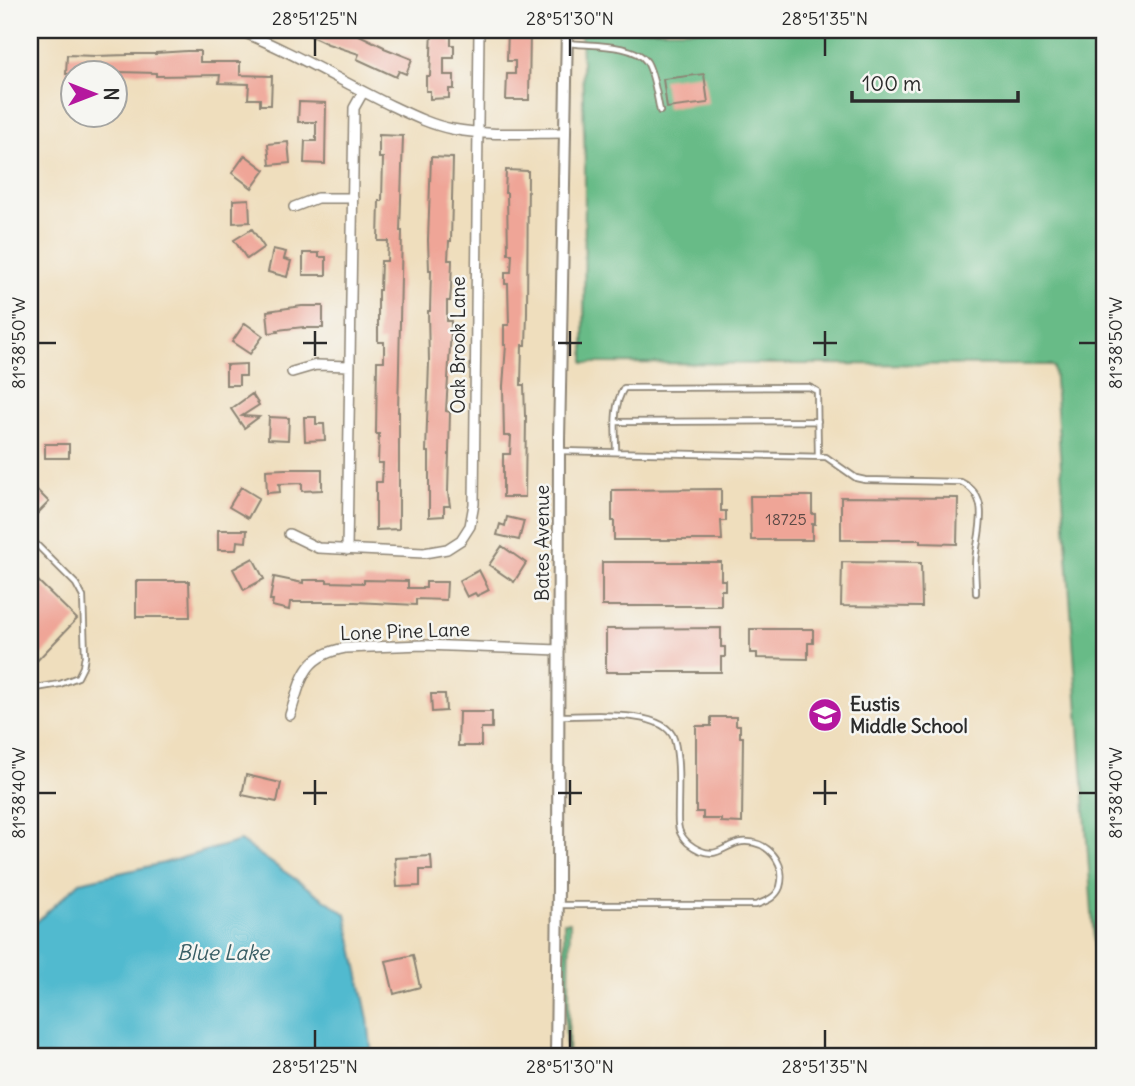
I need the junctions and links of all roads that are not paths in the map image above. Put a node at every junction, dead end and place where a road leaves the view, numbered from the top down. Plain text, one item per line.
1 (237, 30) edge
2 (478, 30) edge
3 (567, 30) edge
4 (567, 43) junction
5 (363, 92) junction
6 (660, 111) dead end
7 (477, 133) junction
8 (565, 133) junction
9 (353, 198) junction
10 (294, 208) dead end
11 (350, 366) junction
12 (292, 372) dead end
13 (818, 421) junction
14 (616, 422) junction
15 (559, 451) junction
16 (616, 452) junction
17 (818, 457) junction
18 (289, 534) dead end
19 (30, 538) edge
20 (347, 550) junction
21 (976, 593) dead end
22 (559, 650) junction
23 (30, 689) edge
24 (290, 715) dead end
25 (559, 716) junction
26 (558, 905) junction
27 (555, 1056) edge

1 - 5 street
2 - 7 street, Oak Brook Lane
3 - 4 street, Bates Avenue
4 - 6 lane
4 - 8 street, Bates Avenue
5 - 7 street
5 - 9 street
7 - 8 street
7 - 20 street, Oak Brook Lane
8 - 15 street, Bates Avenue
9 - 10 street
9 - 11 street
11 - 12 street
11 - 20 street
13 - 14 lane
13 - 14 lane
13 - 17 lane
14 - 16 lane
15 - 16 lane
15 - 22 street, Bates Avenue
16 - 17 lane
17 - 21 lane
18 - 20 street, Oak Brook Lane
19 - 23 lane
22 - 24 street, Lone Pine Lane
22 - 25 street, Bates Avenue
25 - 26 street, Bates Avenue
25 - 26 lane
26 - 27 street, Bates Avenue

